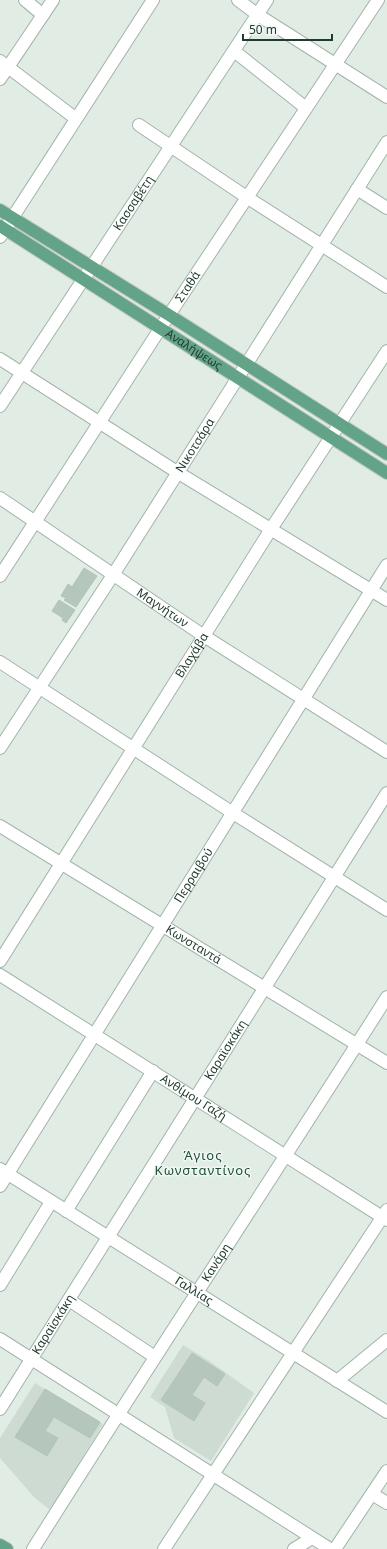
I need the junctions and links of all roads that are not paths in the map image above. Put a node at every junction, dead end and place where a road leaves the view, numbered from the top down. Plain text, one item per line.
1 (25, 0) edge
2 (53, 0) edge
3 (153, 0) edge
4 (238, 0) edge
5 (267, 0) edge
6 (378, 0) edge
7 (43, 15) junction
8 (258, 15) junction
9 (234, 51) junction
10 (4, 64) edge
11 (336, 64) junction
12 (0, 79) edge
13 (387, 97) edge
14 (306, 108) junction
15 (75, 118) junction
16 (139, 125) dead end
17 (387, 142) edge
18 (171, 145) junction
19 (357, 189) junction
20 (248, 198) junction
21 (387, 208) edge
22 (0, 210) edge
23 (12, 218) junction
24 (2, 231) edge
25 (322, 245) junction
26 (91, 266) junction
27 (82, 280) junction
28 (387, 287) edge
29 (169, 315) junction
30 (160, 328) junction
31 (385, 358) edge
32 (0, 359) edge
33 (246, 364) junction
34 (21, 373) junction
35 (237, 377) junction
36 (0, 406) edge
37 (100, 422) junction
38 (339, 424) junction
39 (331, 437) junction
40 (387, 454) edge
41 (177, 472) junction
42 (387, 474) edge
43 (0, 498) edge
44 (36, 522) junction
45 (271, 529) junction
46 (387, 565) edge
47 (113, 575) junction
48 (0, 576) edge
49 (371, 590) junction
50 (387, 600) edge
51 (204, 636) junction
52 (0, 662) edge
53 (40, 688) junction
54 (304, 699) junction
55 (0, 748) edge
56 (134, 748) junction
57 (387, 752) edge
58 (387, 793) edge
59 (233, 813) junction
60 (0, 826) edge
61 (61, 864) junction
62 (335, 876) junction
63 (387, 910) edge
64 (162, 926) junction
65 (0, 961) edge
66 (0, 975) edge
67 (265, 988) junction
68 (387, 997) edge
69 (95, 1034) junction
70 (357, 1045) junction
71 (387, 1063) edge
72 (153, 1071) junction
73 (196, 1098) junction
74 (286, 1156) junction
75 (4, 1172) edge
76 (0, 1186) edge
77 (51, 1202) junction
78 (66, 1211) junction
79 (385, 1215) edge
80 (108, 1237) junction
81 (0, 1284) edge
82 (197, 1292) junction
83 (69, 1300) junction
84 (0, 1339) edge
85 (387, 1340) edge
86 (293, 1353) junction
87 (155, 1357) junction
88 (31, 1359) junction
89 (337, 1381) junction
90 (0, 1409) edge
91 (387, 1412) edge
92 (118, 1414) junction
93 (387, 1471) edge
94 (213, 1474) junction
95 (372, 1494) junction
96 (387, 1503) edge
97 (312, 1538) junction
98 (0, 1545) edge
99 (7, 1549) edge
100 (33, 1549) edge
101 (164, 1549) edge
102 (294, 1549) edge
103 (330, 1549) edge
104 (335, 1549) edge

1 - 7 street
2 - 7 street
3 - 15 street
4 - 8 street
5 - 8 street, Κασσαβέτη
6 - 11 street, Σταθά
7 - 10 street
8 - 9 street, Κασσαβέτη
8 - 11 street
9 - 14 street
9 - 18 street, Κασσαβέτη
10 - 12 street
10 - 15 street
11 - 13 street
11 - 14 street, Σταθά
14 - 20 street, Σταθά
15 - 23 street
16 - 18 street
17 - 19 street, Νικοτσάρα
18 - 20 street
18 - 26 street, Κασσαβέτη
19 - 21 street
19 - 25 street, Νικοτσάρα
20 - 25 street
20 - 29 street, Σταθά
22 - 23 main road, Αναλήψεως
23 - 24 street
23 - 26 main road, Αναλήψεως
24 - 27 main road, Αναλήψεως
25 - 28 street
25 - 33 street, Νικοτσάρα
26 - 27 street, Κασσαβέτη
26 - 29 main road, Αναλήψεως
27 - 30 main road, Αναλήψεως
27 - 34 street, Κασσαβέτη
29 - 30 street, Σταθά
29 - 33 main road, Αναλήψεως
30 - 35 main road, Αναλήψεως
30 - 37 street, Σταθά
31 - 38 street, Βλαχάβα
32 - 34 street
33 - 35 street, Νικοτσάρα
33 - 38 main road, Αναλήψεως
34 - 36 street, Κασσαβέτη
34 - 37 street
35 - 39 main road, Αναλήψεως
35 - 41 street, Νικοτσάρα
37 - 41 street
37 - 44 street, Σταθά
38 - 39 street, Βλαχάβα
38 - 40 main road, Αναλήψεως
39 - 42 main road, Αναλήψεως
39 - 45 street, Βλαχάβα
41 - 45 street
41 - 47 street, Νικοτσάρα
43 - 44 street, Μαγνήτων
44 - 47 street, Μαγνήτων
44 - 48 street, Σταθά
45 - 49 street
45 - 51 street, Βλαχάβα
46 - 49 street, Περραιβού
47 - 51 street, Μαγνήτων
47 - 53 street, Νικοτσάρα
49 - 50 street
49 - 54 street, Περραιβού
51 - 54 street, Μαγνήτων
51 - 56 street, Βλαχάβα
52 - 53 street
53 - 55 street, Νικοτσάρα
53 - 56 street
54 - 57 street, Μαγνήτων
54 - 59 street, Περραιβού
56 - 59 street
56 - 61 street, Βλαχάβα
58 - 62 street, Καραϊσκάκη
59 - 62 street
59 - 64 street, Περραιβού
60 - 61 street, Κωνσταντά
61 - 64 street, Κωνσταντά
61 - 65 street, Βλαχάβα
62 - 63 street
62 - 67 street, Καραϊσκάκη
64 - 67 street, Κωνσταντά
64 - 69 street, Περραιβού
66 - 69 street, Ανθίμου Γαζή
67 - 70 street, Κωνσταντά
67 - 73 street, Καραϊσκάκη
68 - 70 street, Κανάρη
69 - 72 street, Ανθίμου Γαζή
69 - 75 street, Περραιβού
70 - 71 street, Κωνσταντά
70 - 74 street, Κανάρη
72 - 73 street, Ανθίμου Γαζή
72 - 78 street
73 - 74 street, Ανθίμου Γαζή
73 - 80 street, Καραϊσκάκη
74 - 79 street, Ανθίμου Γαζή
74 - 82 street, Κανάρη
75 - 76 street, Περραιβού
75 - 77 street, Γαλλίας
77 - 78 street, Γαλλίας
77 - 81 street
78 - 80 street, Γαλλίας
79 - 86 street
80 - 82 street, Γαλλίας
80 - 83 street, Καραϊσκάκη
82 - 86 street, Γαλλίας
82 - 87 street, Κανάρη
83 - 87 street
83 - 88 street, Καραϊσκάκη
84 - 88 street
85 - 89 street
86 - 89 street, Γαλλίας
86 - 94 street
87 - 92 street, Κανάρη
88 - 90 street, Καραϊσκάκη
88 - 92 street
89 - 91 street, Γαλλίας
92 - 94 street
92 - 100 street, Κανάρη
93 - 95 street
94 - 97 street
94 - 101 street
95 - 96 street
95 - 104 street
97 - 102 street
97 - 103 street
98 - 99 main road

